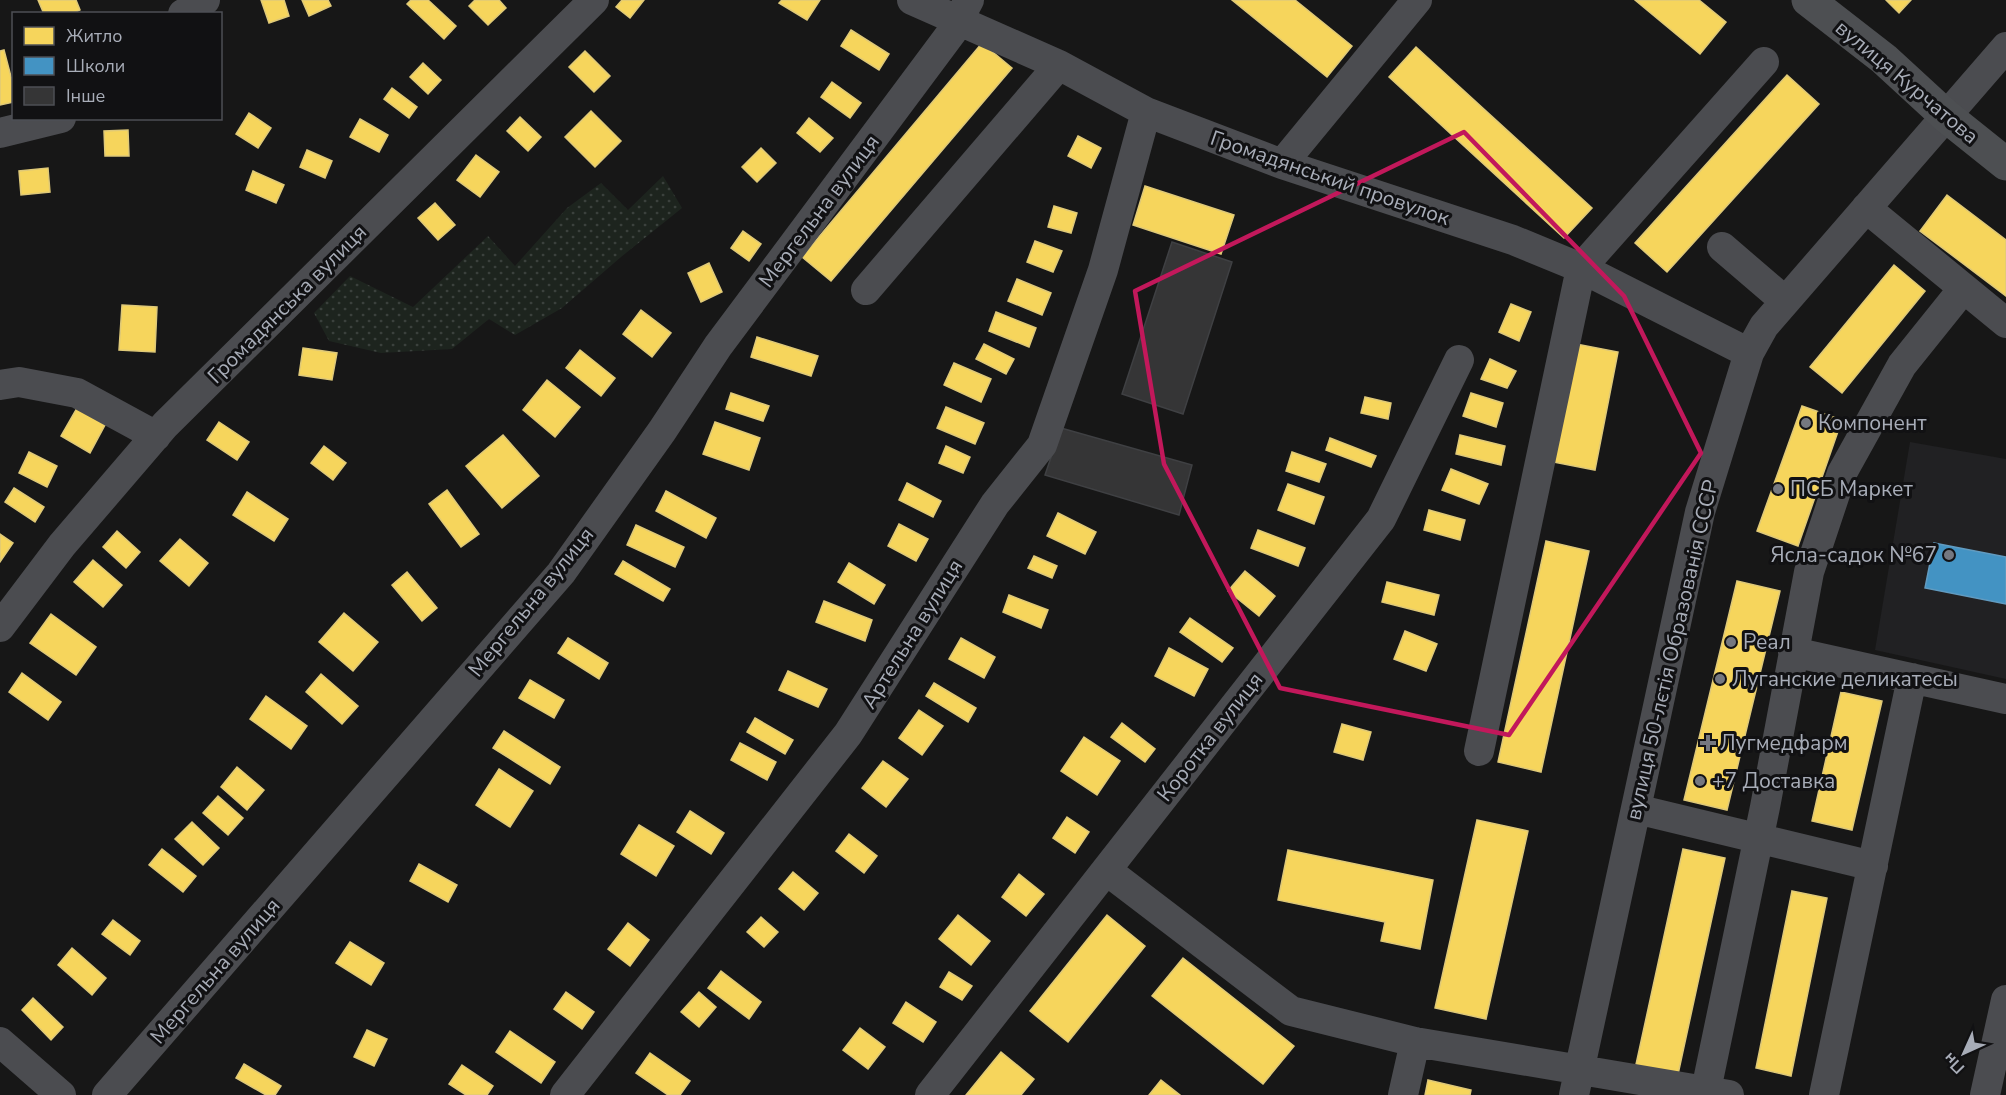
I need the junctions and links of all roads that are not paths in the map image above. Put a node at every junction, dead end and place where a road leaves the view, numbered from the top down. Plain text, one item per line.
1 (205, 0) edge
2 (594, 0) edge
3 (912, 0) edge
4 (1814, 2) edge
5 (1408, 3) edge
6 (964, 10) edge
7 (186, 12) edge
8 (2006, 47) edge
9 (1764, 62) dead end
10 (1059, 64) junction
11 (1146, 112) junction
12 (1946, 116) junction
13 (53, 120) edge
14 (0, 133) edge
15 (1282, 164) junction
16 (2006, 165) edge
17 (1866, 208) junction
18 (1722, 247) dead end
19 (1581, 268) junction
20 (1963, 289) junction
21 (866, 290) dead end
22 (1785, 301) junction
23 (2006, 323) edge
24 (1749, 353) junction
25 (1459, 360) dead end
26 (0, 385) edge
27 (156, 436) junction
28 (0, 627) edge
29 (1793, 652) junction
30 (1912, 678) junction
31 (2006, 699) edge
32 (1479, 751) dead end
33 (1636, 809) junction
34 (1758, 838) junction
35 (1873, 866) junction
36 (1106, 870) junction
37 (2006, 1000) edge
38 (0, 1042) edge
39 (1415, 1042) junction
40 (1577, 1082) edge
41 (1713, 1094) edge
42 (61, 1095) edge
43 (107, 1095) edge
44 (565, 1095) edge
45 (930, 1095) edge
46 (1403, 1095) edge
47 (1824, 1095) edge
48 (1985, 1095) edge

1 - 7 street
2 - 27 street, Громадянська вулиця
3 - 6 street, Громадянський провулок
4 - 12 main road, вулиця Курчатова
5 - 15 street
6 - 10 street, Громадянський провулок
6 - 43 street, Мергельна вулиця
8 - 12 street, вулиця 50-лєтія Образованія СССР
9 - 19 street
10 - 11 street, Громадянський провулок
10 - 21 street
11 - 15 street, Громадянський провулок
11 - 44 street, Артельна вулиця
12 - 16 main road, вулиця Курчатова
12 - 17 street, вулиця 50-лєтія Образованія СССР
13 - 14 street
15 - 19 street, Громадянський провулок
17 - 20 street
17 - 22 street, вулиця 50-лєтія Образованія СССР
18 - 22 street
19 - 24 street, Громадянський провулок
19 - 32 street
20 - 23 street
20 - 29 street
22 - 24 street, вулиця 50-лєтія Образованія СССР
24 - 33 street, вулиця 50-лєтія Образованія СССР
25 - 36 street, Коротка вулиця
26 - 27 street
27 - 28 street, Громадянська вулиця
29 - 30 street
29 - 34 street
30 - 31 street
30 - 35 street
33 - 34 street
33 - 40 street, вулиця 50-лєтія Образованія СССР
34 - 35 street
34 - 41 street
35 - 47 street
36 - 39 street
36 - 45 street, Коротка вулиця
37 - 48 street
38 - 42 street
39 - 40 street
39 - 46 street
40 - 41 street

